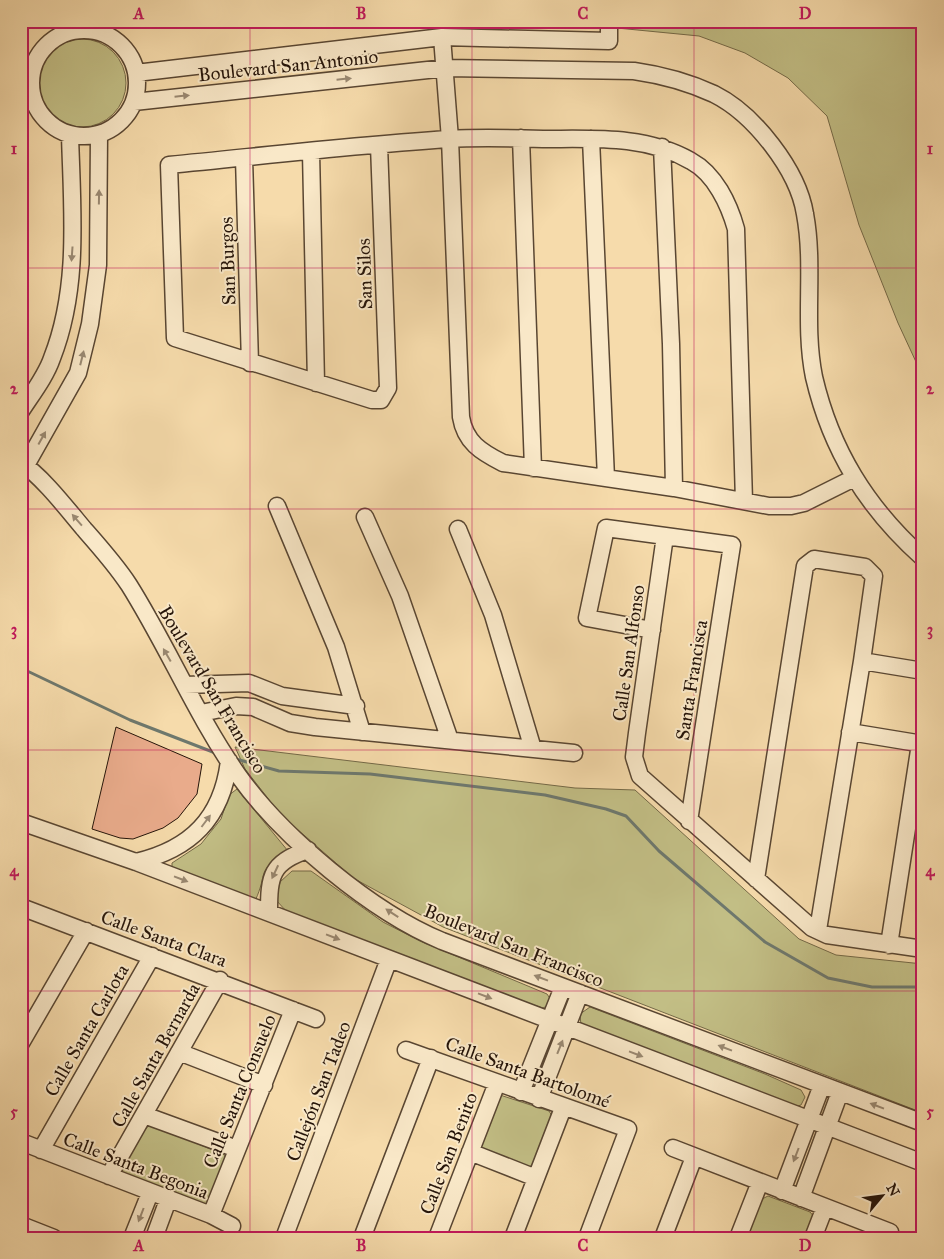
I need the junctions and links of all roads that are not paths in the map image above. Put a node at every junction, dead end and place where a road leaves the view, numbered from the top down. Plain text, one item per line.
1 (609, 21) edge
2 (90, 26) edge
3 (59, 28) edge
4 (442, 37) junction
5 (27, 66) edge
6 (446, 68) junction
7 (136, 72) junction
8 (28, 102) edge
9 (134, 102) junction
10 (100, 134) junction
11 (70, 135) junction
12 (521, 138) junction
13 (450, 139) junction
14 (591, 139) junction
15 (379, 145) junction
16 (662, 147) junction
17 (311, 152) junction
18 (244, 158) junction
19 (61, 329) junction
20 (88, 333) junction
21 (250, 363) junction
22 (316, 383) junction
23 (21, 410) edge
24 (23, 468) edge
25 (533, 468) junction
26 (606, 478) junction
27 (854, 478) junction
28 (674, 488) junction
29 (744, 501) junction
30 (277, 506) dead end
31 (366, 517) dead end
32 (458, 529) dead end
33 (666, 536) junction
34 (923, 558) edge
35 (652, 630) junction
36 (862, 661) junction
37 (923, 671) edge
38 (185, 685) junction
39 (290, 697) junction
40 (356, 706) junction
41 (201, 713) junction
42 (287, 721) junction
43 (362, 732) junction
44 (850, 732) junction
45 (450, 740) junction
46 (921, 744) edge
47 (533, 749) junction
48 (574, 752) dead end
49 (234, 768) junction
50 (689, 821) junction
51 (21, 822) edge
52 (308, 850) junction
53 (136, 862) junction
54 (756, 879) junction
55 (21, 907) edge
56 (268, 912) junction
57 (818, 930) junction
58 (86, 931) junction
59 (889, 945) junction
60 (923, 949) edge
61 (152, 956) junction
62 (389, 959) junction
63 (220, 980) junction
64 (563, 987) junction
65 (580, 993) junction
66 (293, 1010) junction
67 (316, 1019) dead end
68 (550, 1021) junction
69 (568, 1027) junction
70 (21, 1043) edge
71 (406, 1050) dead end
72 (179, 1052) junction
73 (431, 1058) junction
74 (497, 1083) junction
75 (264, 1085) junction
76 (822, 1085) junction
77 (521, 1092) junction
78 (840, 1092) junction
79 (539, 1099) junction
80 (563, 1108) junction
81 (144, 1115) junction
82 (809, 1120) junction
83 (923, 1123) edge
84 (827, 1126) junction
85 (24, 1142) dead end
86 (673, 1148) dead end
87 (237, 1149) junction
88 (41, 1150) junction
89 (470, 1152) junction
90 (694, 1157) junction
91 (923, 1163) edge
92 (110, 1176) junction
93 (536, 1178) junction
94 (760, 1182) junction
95 (782, 1191) junction
96 (150, 1193) junction
97 (800, 1198) junction
98 (168, 1200) junction
99 (825, 1207) junction
100 (211, 1215) junction
101 (21, 1225) edge
102 (232, 1226) dead end
103 (28, 1238) edge
104 (54, 1238) edge
105 (132, 1238) edge
106 (154, 1238) edge
107 (284, 1238) edge
108 (362, 1238) edge
109 (437, 1238) edge
110 (513, 1238) edge
111 (587, 1238) edge
112 (663, 1238) edge
113 (738, 1238) edge
114 (813, 1238) edge
115 (888, 1238) edge

1 - 4 street, Boulevard San Antonio
2 - 3 street
2 - 7 street
3 - 5 street
4 - 6 street
4 - 7 street, Boulevard San Antonio
5 - 8 street
9 -> 6 street, Boulevard San Antonio
6 - 13 street
6 - 27 street, Boulevard San Antonio
7 - 9 street
8 - 11 street
9 - 10 street
10 - 11 street
20 -> 10 street
11 -> 19 street
12 - 13 street
12 - 14 street
12 - 25 street
13 - 15 street
13 - 25 street
14 - 16 street
14 - 26 street
15 - 17 street
15 - 22 street, San Silos
16 - 28 street
16 - 29 street
17 - 18 street
17 - 22 street
18 - 21 street, San Burgos
18 - 21 street
19 - 20 street
19 - 23 street
24 -> 20 street
21 - 22 street
38 -> 24 street, Boulevard San Francisco
25 - 26 street
26 - 28 street
27 - 29 street
27 - 34 street, Boulevard San Antonio
28 - 29 street
30 - 40 street
31 - 45 street
32 - 47 street
33 - 35 street, Calle San Alfonso
33 - 35 street
33 - 50 street, Santa Francisca
35 - 50 street, Calle San Alfonso
36 - 37 street
36 - 44 street
36 - 54 street
38 - 39 street
38 - 41 street, Boulevard San Francisco
39 - 40 street
39 - 42 street
40 - 43 street
41 - 42 street
41 - 49 street, Boulevard San Francisco
42 - 43 street
43 - 45 street
44 - 46 street
44 - 57 street
45 - 47 street
46 - 59 street
47 - 48 street
49 - 52 street, Boulevard San Francisco
53 -> 49 street
50 - 54 street
51 - 53 street
52 -> 56 street
64 -> 52 street, Boulevard San Francisco
53 -> 56 street
54 - 57 street
55 - 58 street, Calle Santa Clara
56 -> 62 street
57 - 59 street
58 - 61 street, Calle Santa Clara
58 - 70 street
59 - 60 street
61 - 63 street, Calle Santa Clara
61 - 88 street, Calle Santa Carlota
62 -> 68 street
62 - 107 street, Callejón San Tadeo
63 - 66 street, Calle Santa Clara
63 - 72 street, Calle Santa Bernarda
64 - 65 street, Boulevard San Francisco
64 - 68 street
65 - 69 street
76 -> 65 street, Boulevard San Francisco
66 - 67 street, Calle Santa Clara
66 - 75 street, Calle Santa Consuelo
68 - 69 street
68 - 77 street
79 -> 69 street
69 -> 82 street
71 - 73 street
72 - 75 street
72 - 81 street, Calle Santa Bernarda
73 - 74 street, Calle Santa Bartolomé
73 - 108 street, Calle Santa Bartolomé
74 - 77 street, Calle Santa Bartolomé
74 - 89 street, Calle San Benito
75 - 87 street, Calle Santa Consuelo
76 - 78 street, Boulevard San Francisco
76 - 82 street
77 - 79 street, Calle Santa Bartolomé
83 -> 78 street, Boulevard San Francisco
78 - 84 street
79 - 80 street, Calle Santa Bartolomé
80 - 93 street
80 - 111 street, Calle Santa Bartolomé
81 - 87 street
81 - 92 street, Calle Santa Bernarda
82 - 84 street
82 -> 95 street
84 - 91 street
84 - 97 street
85 - 88 street, Calle Santa Begonia
86 - 90 street
87 - 100 street, Calle Santa Consuelo
88 - 92 street, Calle Santa Begonia
89 - 93 street
89 - 109 street, Calle San Benito
90 - 94 street
90 - 112 street
92 - 96 street, Calle Santa Begonia
93 - 110 street
94 - 95 street
94 - 113 street
95 - 97 street
96 - 98 street, Calle Santa Begonia
96 -> 105 street
97 - 99 street
98 - 100 street, Calle Santa Begonia
98 - 106 street
99 - 114 street
99 - 115 street
100 - 102 street, Calle Santa Begonia
101 - 103 street
101 - 104 street

